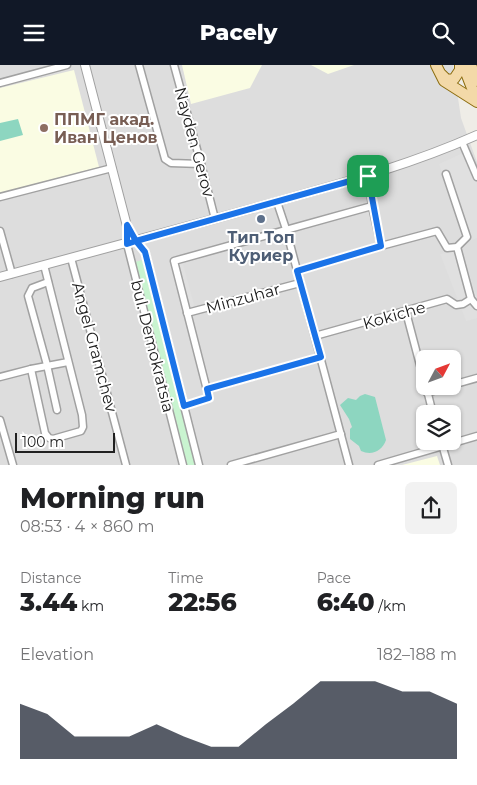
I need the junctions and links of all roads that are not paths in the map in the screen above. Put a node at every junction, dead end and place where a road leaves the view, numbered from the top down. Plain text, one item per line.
1 (67, 65) edge
2 (85, 65) edge
3 (139, 65) edge
4 (174, 65) edge
5 (462, 65) edge
6 (471, 65) edge
7 (437, 68) edge
8 (477, 81) edge
9 (0, 83) edge
10 (477, 102) edge
11 (477, 135) edge
12 (462, 142) junction
13 (201, 164) junction
14 (112, 168) junction
15 (446, 174) dead end
16 (368, 176) junction
17 (477, 177) edge
18 (0, 197) edge
19 (277, 202) junction
20 (372, 206) junction
21 (214, 219) junction
22 (127, 225) junction
23 (286, 229) junction
24 (0, 231) edge
25 (136, 241) junction
26 (127, 244) junction
27 (381, 246) junction
28 (457, 247) junction
29 (71, 258) junction
30 (44, 265) junction
31 (297, 271) junction
32 (12, 274) junction
33 (0, 277) edge
34 (48, 281) junction
35 (300, 283) junction
36 (471, 299) junction
37 (477, 306) edge
38 (406, 312) junction
39 (187, 313) junction
40 (315, 336) junction
41 (416, 350) edge
42 (321, 357) junction
43 (68, 362) junction
44 (47, 365) junction
45 (30, 369) junction
46 (0, 377) edge
47 (477, 378) edge
48 (461, 383) edge
49 (207, 389) junction
50 (184, 406) junction
51 (57, 410) dead end
52 (0, 420) edge
53 (341, 434) junction
54 (477, 436) edge
55 (461, 440) edge
56 (424, 450) edge
57 (444, 450) edge
58 (14, 465) edge
59 (126, 465) edge
60 (183, 465) edge
61 (199, 465) edge
62 (231, 465) edge
63 (349, 465) edge
64 (378, 465) edge
65 (448, 465) edge

1 - 9 street
2 - 14 street, bul. Demokratsia
3 - 13 street
4 - 13 street, Nayden Gerov
5 - 7 main road
5 - 10 main road
6 - 8 main road
7 - 10 main road
11 - 12 street
12 - 16 street
12 - 17 street
13 - 21 street, Nayden Gerov
14 - 18 street
14 - 22 street, bul. Demokratsia
15 - 28 street
16 - 19 street
16 - 20 street
19 - 21 street
19 - 23 street
20 - 23 street
20 - 27 street
21 - 25 street
22 - 25 street, bul. Demokratsia
22 - 26 street, bul. Demokratsia
23 - 31 street
23 - 39 street
24 - 32 street
25 - 26 street
25 - 50 street, bul. Demokratsia
26 - 29 street
26 - 60 street, bul. Demokratsia
27 - 28 street, Minzuhar
27 - 31 street, Minzuhar
28 - 36 street
29 - 30 street
29 - 59 street, Angel Gramchev
30 - 32 street
30 - 34 street
31 - 35 street
32 - 33 street
34 - 43 street
34 - 44 street
35 - 39 street, Minzuhar
35 - 40 street
36 - 37 street
36 - 38 street, Kokiche
38 - 40 street, Kokiche
38 - 41 street
39 - 49 street
40 - 42 street
42 - 49 street
42 - 53 street
43 - 44 street
43 - 45 street
44 - 45 street
44 - 51 street
45 - 46 street
47 - 48 street
49 - 50 street
50 - 61 street, bul. Demokratsia
52 - 58 street
53 - 62 street
53 - 63 street
54 - 55 street
56 - 64 street
57 - 65 street

